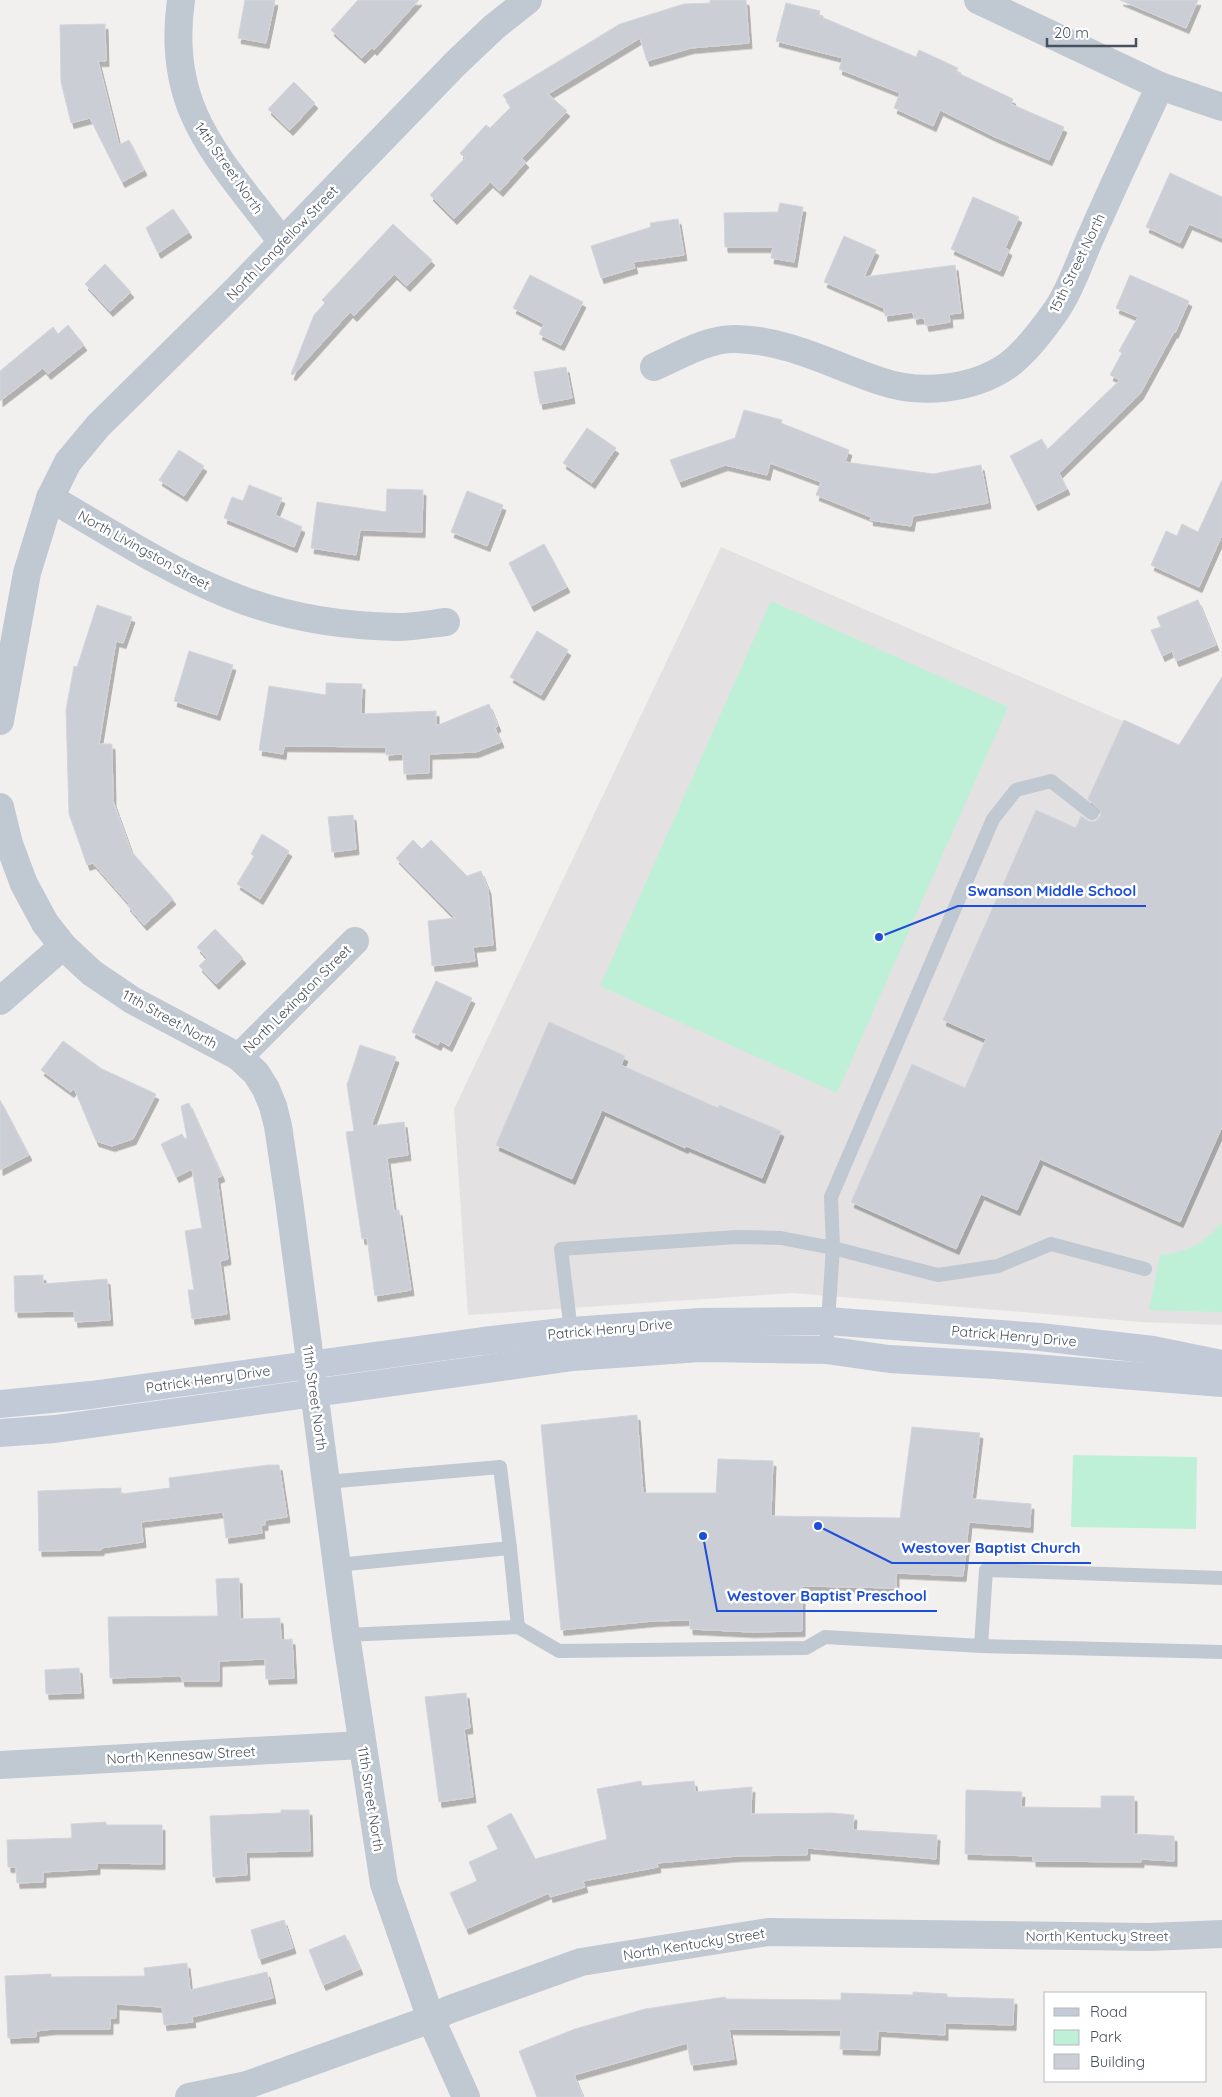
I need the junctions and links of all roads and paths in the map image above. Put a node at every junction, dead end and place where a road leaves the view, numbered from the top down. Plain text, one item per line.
1 (181, 0) edge
2 (528, 0) edge
3 (978, 0) edge
4 (1160, 86) junction
5 (1222, 107) edge
6 (282, 242) junction
7 (654, 367) dead end
8 (50, 498) junction
9 (446, 622) dead end
10 (0, 721) edge
11 (0, 807) edge
12 (1092, 813) dead end
13 (355, 941) dead end
14 (63, 946) junction
15 (0, 1000) edge
16 (239, 1057) junction
17 (833, 1248) junction
18 (1145, 1269) dead end
19 (827, 1321) junction
20 (570, 1331) junction
21 (826, 1350) junction
22 (1222, 1364) edge
23 (310, 1365) junction
24 (1222, 1383) edge
25 (314, 1393) junction
26 (0, 1404) edge
27 (0, 1432) edge
28 (326, 1482) junction
29 (510, 1548) junction
30 (337, 1565) junction
31 (1222, 1578) edge
32 (518, 1627) junction
33 (346, 1636) junction
34 (981, 1646) junction
35 (1222, 1652) edge
36 (362, 1745) junction
37 (0, 1765) edge
38 (1222, 1934) edge
39 (431, 2019) junction
40 (189, 2097) edge
41 (466, 2097) edge

1 - 6 street, 14th Street North
2 - 6 street, North Longfellow Street
3 - 4 street
4 - 5 street
4 - 7 street, 15th Street North
6 - 8 street, North Longfellow Street
8 - 9 street, North Livingston Street
8 - 10 street
11 - 14 street, 11th Street North
12 - 17 lane
13 - 16 street, North Lexington Street
14 - 15 street
14 - 16 street, 11th Street North
16 - 23 street, 11th Street North
17 - 18 lane
17 - 19 lane
17 - 20 lane
19 - 20 street, Patrick Henry Drive
19 - 21 lane
19 - 22 street, Patrick Henry Drive
20 - 23 street, Patrick Henry Drive
21 - 24 street, Patrick Henry Drive
21 - 25 street, Patrick Henry Drive
23 - 25 street, 11th Street North
23 - 26 street, Patrick Henry Drive
25 - 27 street, Patrick Henry Drive
25 - 28 street, 11th Street North
28 - 29 lane
28 - 30 street, 11th Street North
29 - 30 lane
29 - 32 lane
30 - 33 street, 11th Street North
31 - 34 lane
32 - 33 lane
32 - 34 lane
33 - 36 street, 11th Street North
34 - 35 lane
36 - 37 street, North Kennesaw Street
36 - 39 street, 11th Street North
38 - 39 street, North Kentucky Street
39 - 40 street, North Kentucky Street
39 - 41 street, 11th Street North

